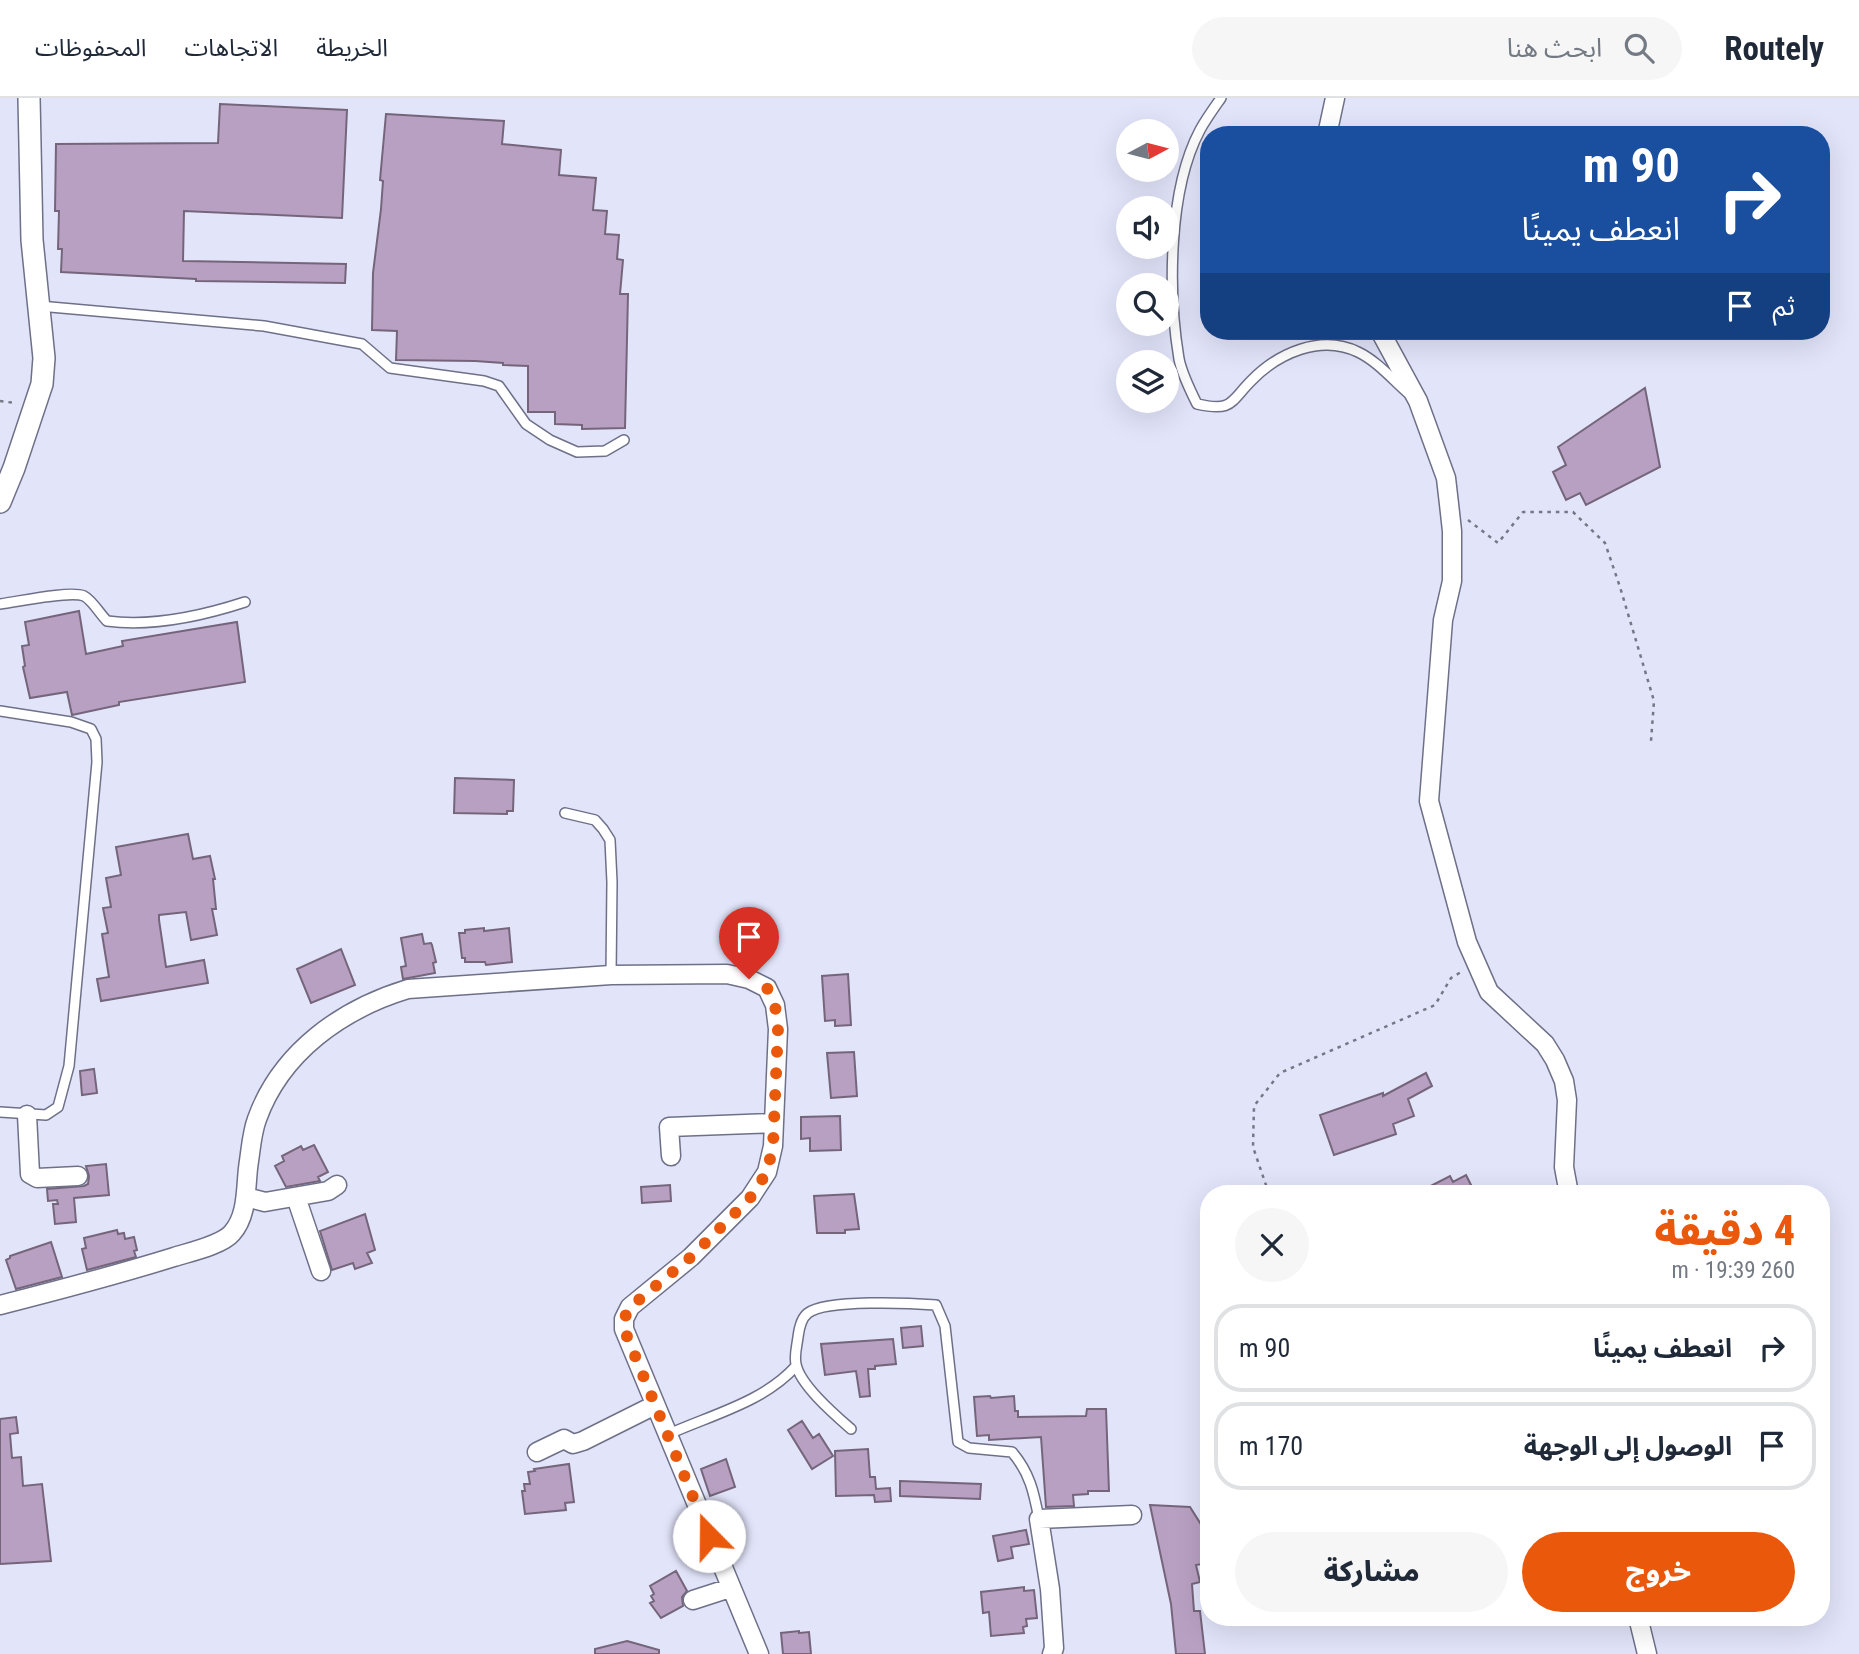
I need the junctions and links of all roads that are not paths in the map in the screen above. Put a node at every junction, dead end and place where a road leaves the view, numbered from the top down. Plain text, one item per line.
1 (29, 98) edge
2 (1221, 98) edge
3 (1335, 98) edge
4 (1202, 126) edge
5 (1329, 126) edge
6 (1200, 130) edge
7 (39, 306) junction
8 (1385, 340) edge
9 (1418, 401) junction
10 (624, 440) dead end
11 (0, 502) edge
12 (245, 602) dead end
13 (0, 604) edge
14 (0, 712) edge
15 (565, 813) dead end
16 (611, 975) junction
17 (0, 1112) edge
18 (27, 1115) junction
19 (774, 1123) junction
20 (671, 1156) dead end
21 (78, 1176) dead end
22 (337, 1185) dead end
23 (1567, 1185) edge
24 (246, 1197) junction
25 (296, 1197) junction
26 (321, 1271) dead end
27 (0, 1305) edge
28 (796, 1366) junction
29 (655, 1405) junction
30 (851, 1429) dead end
31 (669, 1434) junction
32 (537, 1452) dead end
33 (1132, 1515) dead end
34 (1039, 1519) junction
35 (730, 1588) junction
36 (693, 1600) dead end
37 (1639, 1626) edge
38 (759, 1654) edge
39 (1052, 1654) edge
40 (1647, 1654) edge

1 - 7 street
2 - 4 lane
3 - 5 street
6 - 9 lane
7 - 10 lane
7 - 11 street
8 - 9 street
9 - 23 street
12 - 13 lane
14 - 18 lane
15 - 16 lane
16 - 19 street
16 - 24 street
17 - 18 lane
18 - 21 street
19 - 20 street
19 - 29 street
22 - 25 street
24 - 25 street
24 - 27 street
25 - 26 street
28 - 30 lane
28 - 31 lane
28 - 34 lane
29 - 31 street
29 - 32 street
31 - 35 street
33 - 34 street
34 - 39 street
35 - 36 street
35 - 38 street
37 - 40 street

